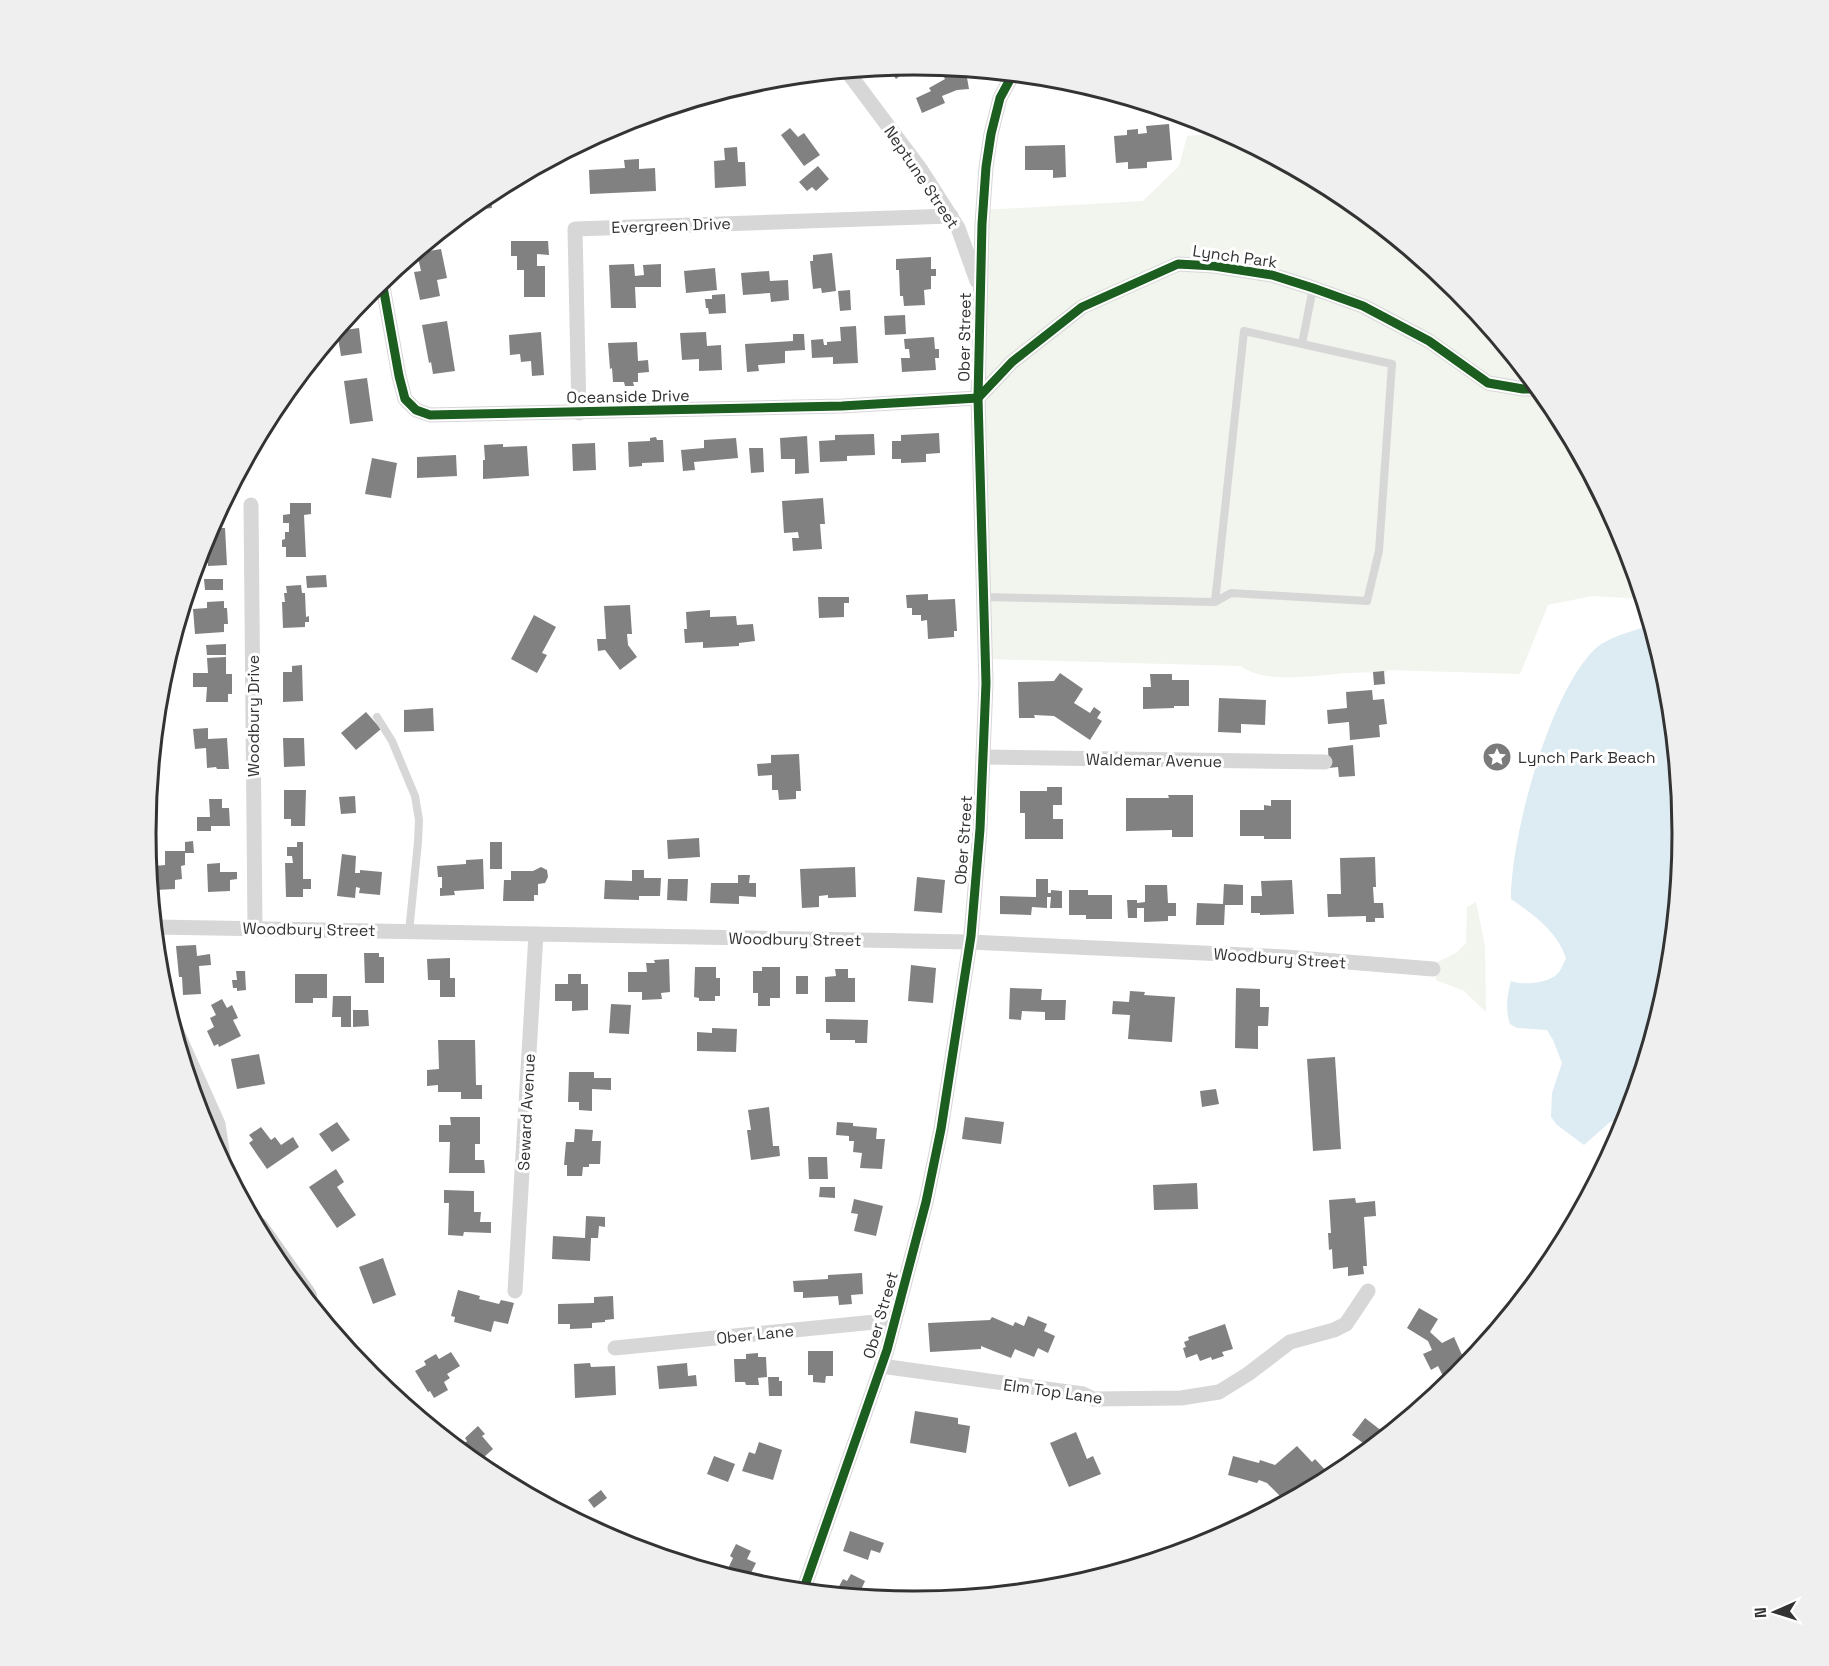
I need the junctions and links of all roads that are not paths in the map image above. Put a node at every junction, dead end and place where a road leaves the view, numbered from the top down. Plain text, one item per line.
1 (852, 78) edge
2 (1009, 81) edge
3 (951, 216) junction
4 (1313, 288) junction
5 (384, 292) edge
6 (980, 292) junction
7 (1302, 344) junction
8 (1528, 389) edge
9 (978, 398) junction
10 (579, 412) junction
11 (251, 505) dead end
12 (984, 597) junction
13 (1215, 602) junction
14 (377, 717) dead end
15 (983, 757) junction
16 (1325, 762) dead end
17 (162, 927) edge
18 (255, 928) junction
19 (409, 932) junction
20 (536, 934) junction
21 (970, 942) junction
22 (1433, 969) dead end
23 (197, 1077) edge
24 (220, 1135) edge
25 (515, 1291) dead end
26 (1368, 1291) dead end
27 (895, 1320) junction
28 (615, 1348) dead end
29 (881, 1366) junction
30 (807, 1583) edge

1 - 3 street, Neptune Street
2 - 6 street, Ober Street
3 - 6 street, Neptune Street
3 - 10 street, Evergreen Drive
4 - 7 lane
4 - 8 street, Lynch Park
4 - 9 street, Lynch Park
5 - 10 street, Oceanside Drive
6 - 9 street, Ober Street
7 - 13 lane
7 - 13 lane
9 - 10 street, Oceanside Drive
9 - 12 street, Ober Street
11 - 18 street, Woodbury Drive
12 - 13 lane
12 - 15 street, Ober Street
14 - 19 lane
15 - 16 street, Waldemar Avenue
15 - 21 street, Ober Street
17 - 18 street, Woodbury Street
18 - 19 street, Woodbury Street
19 - 20 street, Woodbury Street
20 - 21 street, Woodbury Street
20 - 25 street, Seward Avenue
21 - 22 street, Woodbury Street
21 - 27 street, Ober Street
23 - 24 street
26 - 29 street, Elm Top Lane
27 - 28 street, Ober Lane
27 - 29 street, Ober Street
29 - 30 street, Ober Street

